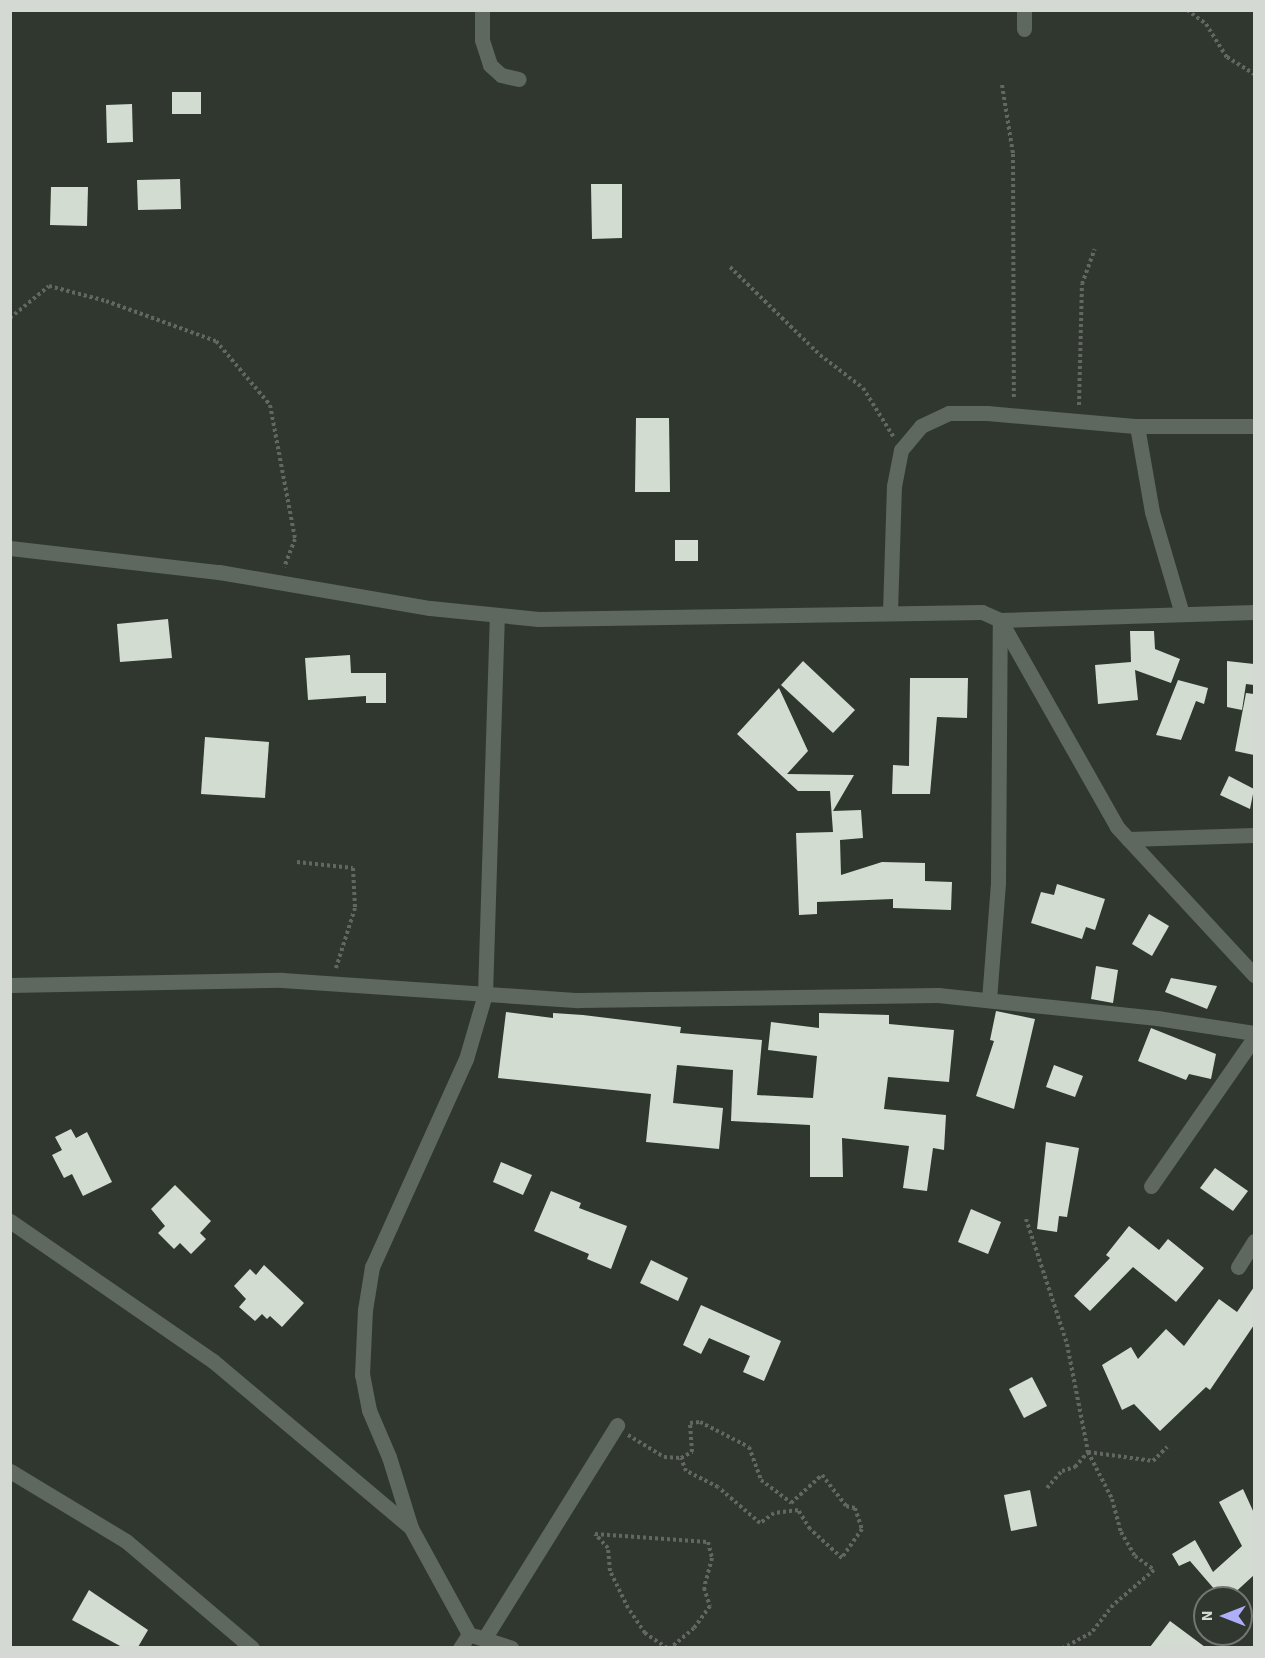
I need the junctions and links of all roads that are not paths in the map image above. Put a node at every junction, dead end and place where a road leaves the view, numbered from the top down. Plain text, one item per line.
1 (482, 10) edge
2 (1024, 10) edge
3 (1024, 29) dead end
4 (519, 79) dead end
5 (1137, 426) junction
6 (1254, 426) edge
7 (10, 548) edge
8 (891, 612) junction
9 (1254, 612) edge
10 (1182, 614) junction
11 (497, 615) junction
12 (1000, 620) junction
13 (1254, 835) edge
14 (1128, 839) junction
15 (1254, 975) edge
16 (10, 985) edge
17 (485, 994) junction
18 (989, 1000) junction
19 (1254, 1033) edge
20 (1254, 1038) edge
21 (1151, 1186) dead end
22 (10, 1221) edge
23 (1254, 1241) edge
24 (1238, 1267) dead end
25 (621, 1426) road end
26 (10, 1471) edge
27 (411, 1528) junction
28 (476, 1636) junction
29 (252, 1647) edge
30 (460, 1647) edge
31 (511, 1647) edge

1 - 4 street
2 - 3 street
5 - 6 street
5 - 8 street
5 - 10 street
7 - 11 street
8 - 11 street
8 - 12 street
9 - 10 street
10 - 12 street
11 - 17 street
12 - 14 street
12 - 18 street
13 - 14 street
14 - 15 street
16 - 17 street
17 - 18 street
17 - 27 street
18 - 19 street
20 - 21 street
22 - 27 street
23 - 24 street
25 - 28 street
26 - 29 street
27 - 28 street
28 - 30 street
28 - 31 street

